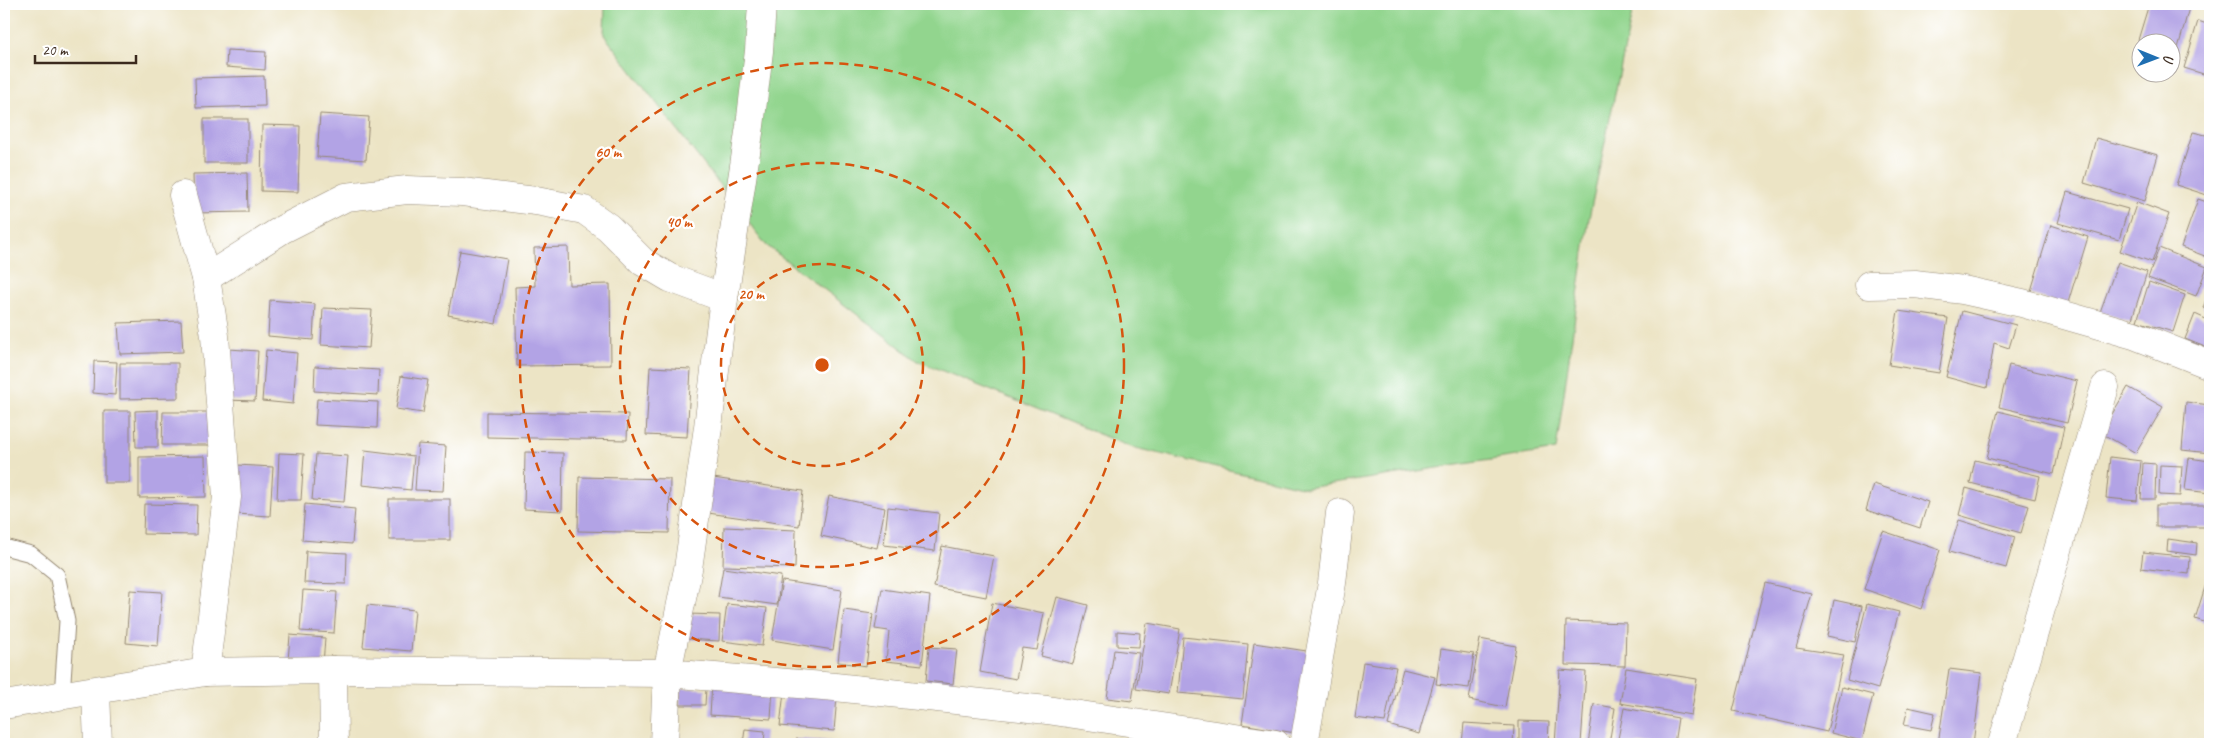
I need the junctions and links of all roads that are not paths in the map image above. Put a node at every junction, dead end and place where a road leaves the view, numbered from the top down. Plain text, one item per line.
1 (762, 4) edge
2 (183, 195) dead end
3 (206, 278) junction
4 (1868, 285) dead end
5 (724, 298) junction
6 (2210, 365) edge
7 (2105, 388) dead end
8 (1340, 513) dead end
9 (4, 547) edge
10 (333, 670) junction
11 (205, 672) junction
12 (667, 672) junction
13 (96, 691) junction
14 (62, 696) junction
15 (4, 705) edge
16 (98, 744) edge
17 (334, 744) edge
18 (664, 744) edge
19 (1276, 744) edge
20 (1304, 744) edge
21 (2002, 744) edge

1 - 5 street
2 - 3 street
3 - 5 street
3 - 11 street
4 - 6 street
5 - 12 street
7 - 21 street
8 - 20 street
9 - 14 lane
10 - 11 street
10 - 12 street
10 - 17 street
11 - 13 street
12 - 18 street
12 - 19 street
13 - 14 street
13 - 16 street
14 - 15 street

